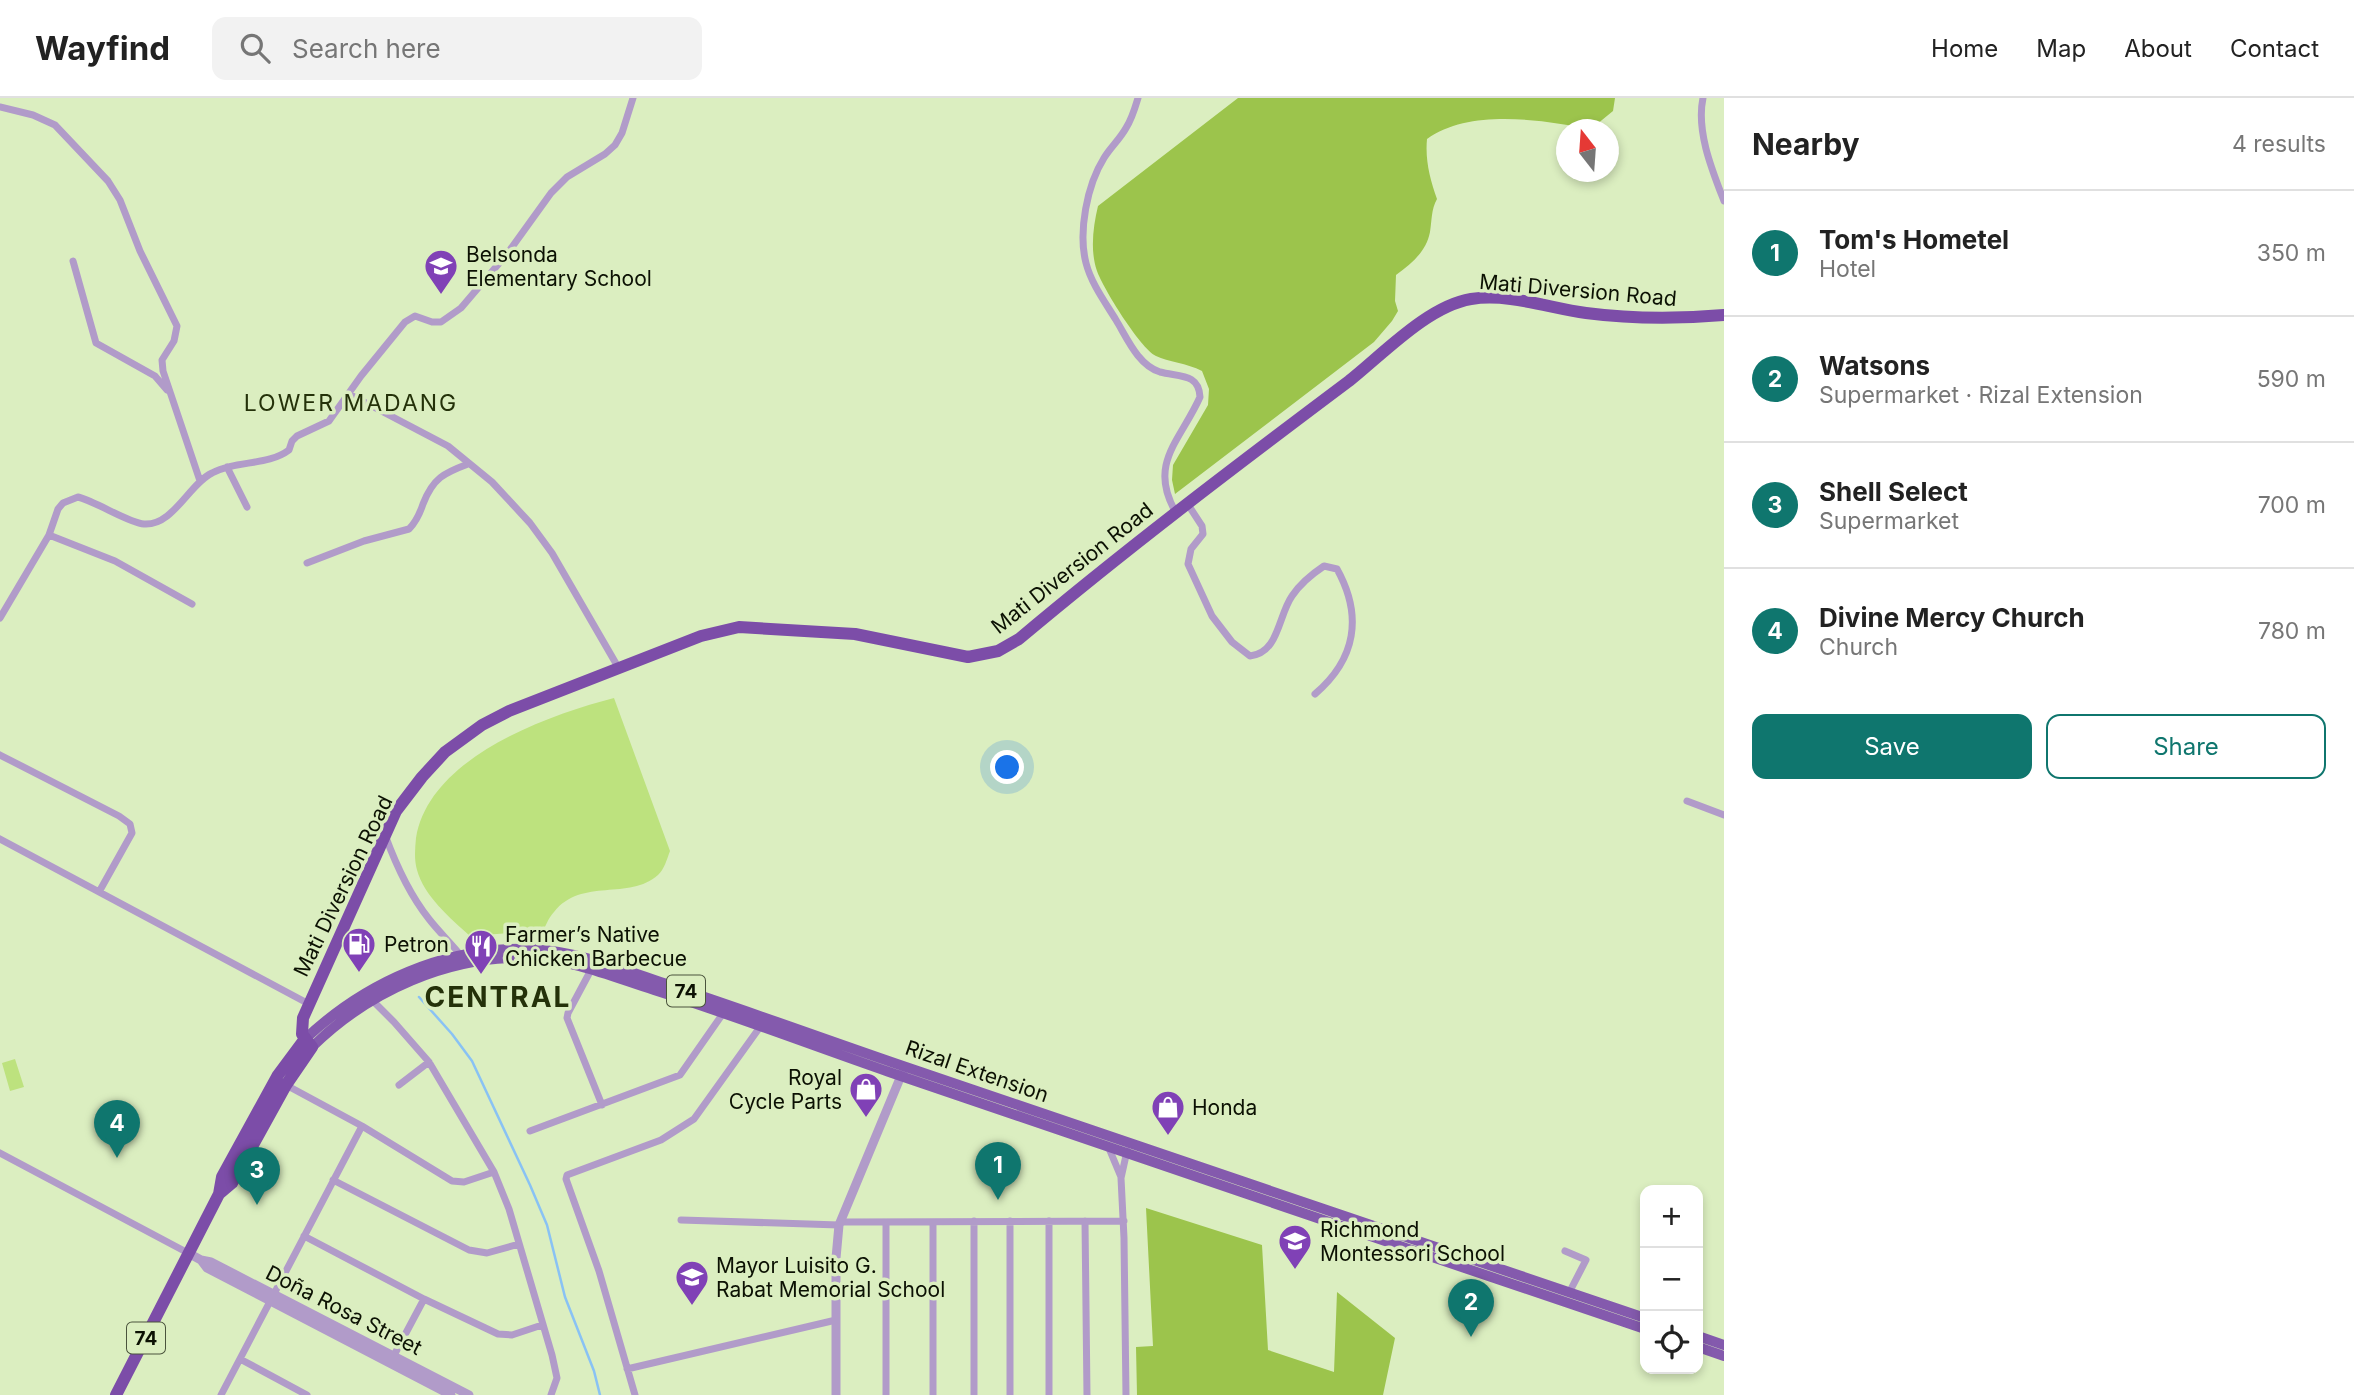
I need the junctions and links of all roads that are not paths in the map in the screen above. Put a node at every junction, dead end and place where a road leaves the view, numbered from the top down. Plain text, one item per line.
1 (633, 98) edge
2 (1138, 98) edge
3 (1703, 98) edge
4 (0, 107) edge
5 (1724, 201) edge
6 (73, 261) dead end
7 (1724, 315) edge
8 (170, 394) junction
9 (349, 394) junction
10 (468, 464) junction
11 (227, 467) junction
12 (200, 481) junction
13 (1186, 502) junction
14 (247, 507) dead end
15 (1175, 511) junction
16 (49, 535) junction
17 (307, 563) dead end
18 (191, 604) dead end
19 (0, 617) edge
20 (618, 667) junction
21 (1315, 694) dead end
22 (0, 755) edge
23 (1687, 801) dead end
24 (1724, 816) edge
25 (385, 834) junction
26 (0, 839) edge
27 (100, 891) junction
28 (463, 960) junction
29 (593, 965) junction
30 (372, 1000) junction
31 (309, 1003) junction
32 (724, 1012) junction
33 (760, 1027) junction
34 (308, 1044) junction
35 (429, 1062) junction
36 (903, 1072) junction
37 (286, 1085) junction
38 (399, 1085) dead end
39 (602, 1105) junction
40 (362, 1126) junction
41 (530, 1132) dead end
42 (1109, 1142) junction
43 (1128, 1149) junction
44 (0, 1153) edge
45 (242, 1153) junction
46 (494, 1172) junction
47 (1121, 1178) junction
48 (333, 1181) junction
49 (681, 1220) dead end
50 (1010, 1221) junction
51 (1049, 1221) junction
52 (1085, 1221) junction
53 (1124, 1221) junction
54 (886, 1222) junction
55 (933, 1222) junction
56 (974, 1222) junction
57 (840, 1224) junction
58 (304, 1236) junction
59 (519, 1244) junction
60 (1565, 1251) dead end
61 (196, 1257) junction
62 (1570, 1291) junction
63 (272, 1297) junction
64 (424, 1299) junction
65 (1640, 1316) edge
66 (836, 1320) junction
67 (542, 1325) junction
68 (1640, 1327) edge
69 (1703, 1338) edge
70 (1724, 1345) edge
71 (1703, 1349) edge
72 (1724, 1356) edge
73 (240, 1359) junction
74 (392, 1359) junction
75 (627, 1369) junction
76 (116, 1395) edge
77 (222, 1395) edge
78 (307, 1395) edge
79 (452, 1395) edge
80 (469, 1395) edge
81 (551, 1395) edge
82 (635, 1395) edge
83 (836, 1395) edge
84 (886, 1395) edge
85 (933, 1395) edge
86 (974, 1395) edge
87 (1010, 1395) edge
88 (1049, 1395) edge
89 (1087, 1395) edge
90 (1126, 1395) edge

1 - 9 street
2 - 15 street
3 - 5 street
4 - 8 street
6 - 8 street
7 - 13 highway, Mati Diversion Road
8 - 12 street
9 - 10 street
9 - 11 street
10 - 17 street
10 - 20 street
11 - 12 street
11 - 14 street
12 - 16 street
13 - 15 highway, Mati Diversion Road
13 - 21 street
15 - 20 highway, Mati Diversion Road
16 - 18 street
16 - 19 street
20 - 25 highway, Mati Diversion Road
22 - 27 street
23 - 24 street
25 - 28 street
25 - 31 highway, Mati Diversion Road
26 - 27 street
27 - 31 street
28 - 29 main road, Rizal Extension / 74
28 - 30 main road, Rizal Extension / 74
28 - 34 main road, Rizal Extension / 74
29 - 32 main road, Rizal Extension / 74
29 - 36 main road, Rizal Extension / 74
29 - 39 street
30 - 34 main road, Rizal Extension / 74
30 - 35 street
31 - 34 highway, Mati Diversion Road
32 - 33 main road, Rizal Extension / 74
32 - 39 street
33 - 36 main road, Rizal Extension / 74
33 - 75 street
34 - 37 highway, 74
34 - 45 highway, 74
35 - 38 street
35 - 46 street
36 - 42 main road, Rizal Extension / 74
36 - 57 street
37 - 40 street
37 - 45 highway, 74
39 - 41 street
40 - 46 street
40 - 48 street
42 - 43 main road, Rizal Extension / 74
42 - 47 street
43 - 47 street
43 - 62 main road, Rizal Extension / 74
43 - 68 main road, Rizal Extension / 74
44 - 61 street
45 - 61 highway, 74
46 - 59 street
47 - 53 street
48 - 58 street
48 - 59 street
49 - 57 street
50 - 51 street
50 - 56 street
50 - 87 street
51 - 52 street
51 - 88 street
52 - 53 street
52 - 89 street
53 - 90 street
54 - 55 street
54 - 57 street
54 - 84 street
55 - 56 street
55 - 85 street
56 - 86 street
57 - 66 street
58 - 63 street
58 - 64 street
59 - 67 street
60 - 62 street
61 - 63 street, Doña Rosa Street
61 - 76 highway, 74
62 - 65 main road, Rizal Extension / 74
63 - 73 street
63 - 74 street, Doña Rosa Street
64 - 67 street
64 - 74 street
66 - 75 street
66 - 83 street
67 - 81 street
69 - 70 main road
71 - 72 main road
73 - 77 street
73 - 78 street
74 - 79 street, Doña Rosa Street
74 - 80 street, Doña Rosa Street
75 - 82 street

